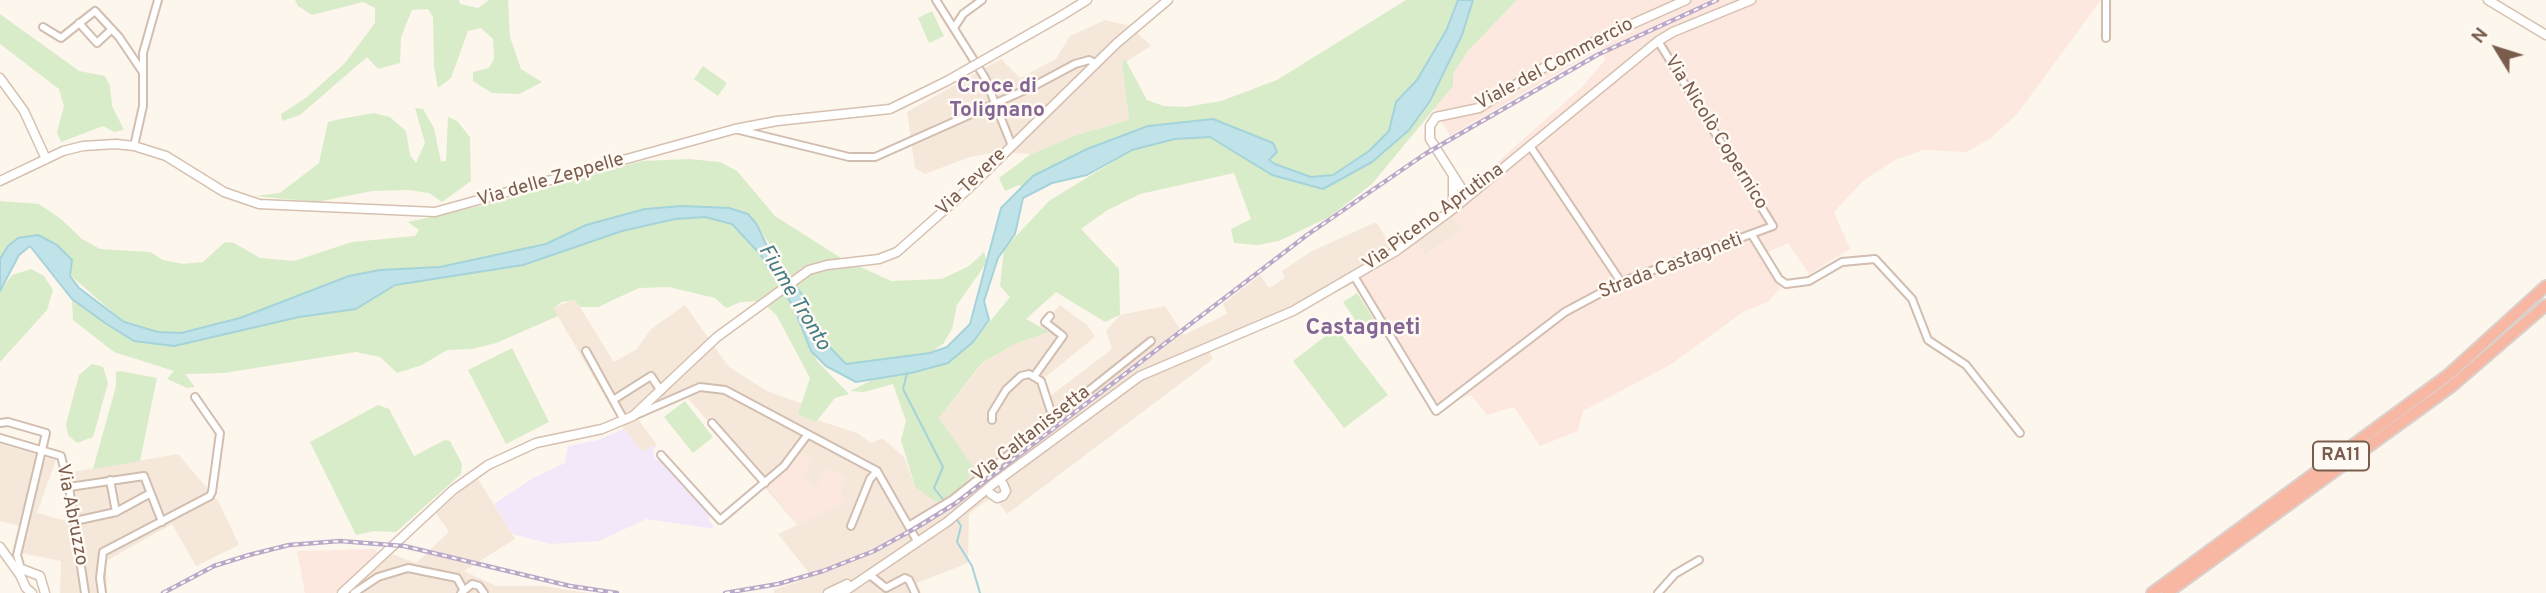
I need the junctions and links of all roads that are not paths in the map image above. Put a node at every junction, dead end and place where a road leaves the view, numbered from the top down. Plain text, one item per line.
1 (158, 0) edge
2 (936, 0) edge
3 (982, 0) edge
4 (1087, 0) edge
5 (1168, 0) edge
6 (1686, 0) edge
7 (1751, 0) edge
8 (2106, 0) edge
9 (2488, 0) edge
10 (79, 23) junction
11 (43, 27) dead end
12 (954, 28) junction
13 (112, 29) junction
14 (2546, 35) edge
15 (2106, 38) dead end
16 (1658, 41) junction
17 (1096, 63) junction
18 (143, 72) junction
19 (0, 78) edge
20 (997, 102) junction
21 (735, 129) junction
22 (134, 146) junction
23 (1012, 146) junction
24 (1530, 146) junction
25 (46, 159) junction
26 (0, 181) edge
27 (1456, 181) junction
28 (1481, 186) junction
29 (1467, 197) junction
30 (1452, 209) junction
31 (1773, 226) joint
32 (1752, 235) junction
33 (1354, 276) junction
34 (1621, 282) junction
35 (2546, 286) edge
36 (2546, 305) edge
37 (1050, 316) dead end
38 (1151, 341) dead end
39 (586, 351) dead end
40 (1035, 375) junction
41 (659, 393) junction
42 (195, 397) dead end
43 (612, 400) junction
44 (666, 404) junction
45 (636, 415) junction
46 (1053, 418) junction
47 (992, 420) dead end
48 (624, 421) junction
49 (0, 423) edge
50 (712, 423) dead end
51 (2020, 433) dead end
52 (808, 434) junction
53 (0, 438) edge
54 (42, 449) junction
55 (662, 454) dead end
56 (877, 471) junction
57 (110, 481) junction
58 (765, 483) junction
59 (69, 487) junction
60 (149, 494) junction
61 (116, 512) junction
62 (75, 522) junction
63 (162, 522) junction
64 (910, 525) junction
65 (851, 526) dead end
66 (921, 538) junction
67 (0, 547) edge
68 (1699, 561) dead end
69 (18, 567) junction
70 (33, 574) junction
71 (870, 575) junction
72 (2179, 579) junction
73 (44, 588) edge
74 (27, 590) edge
75 (462, 591) edge
76 (85, 593) edge
77 (102, 593) edge
78 (342, 593) edge
79 (354, 593) edge
80 (484, 593) edge
81 (828, 593) edge
82 (842, 593) edge
83 (915, 593) edge
84 (1658, 593) edge
85 (2152, 593) edge
86 (2167, 593) edge

1 - 18 street
2 - 12 street
3 - 12 street
4 - 21 main road, bridge
5 - 17 main road, Via Tevere
6 - 27 main road, Viale del Commercio
7 - 16 main road, Via Piceno Aprutina
8 - 15 street
9 - 14 main road
10 - 11 street
10 - 13 street
10 - 13 street
12 - 20 street
13 - 18 street
16 - 24 main road, Via Piceno Aprutina
16 - 31 street, Via Nicolò Copernico
17 - 20 street, Via delle Zeppelle
17 - 23 main road, Via Tevere
18 - 22 street
19 - 25 main road
20 - 21 street, Via delle Zeppelle
20 - 23 street
21 - 22 main road, Via delle Zeppelle
22 - 25 main road, Via delle Zeppelle
23 - 41 main road, Via Tevere
24 - 28 main road, Via Piceno Aprutina
24 - 34 street
25 - 26 main road, Via delle Zeppelle
27 - 28 main road
27 - 29 main road, Viale del Commercio
27 - 30 main road
28 - 29 main road, Via Piceno Aprutina
29 - 30 main road, Via Piceno Aprutina
30 - 33 main road, Via Piceno Aprutina
31 - 32 street, Strada Castagneti
32 - 34 street, Strada Castagneti
32 - 51 street
33 - 34 street, Strada Castagneti
33 - 66 main road, Via Piceno Aprutina
35 - 72 highway, RA11
36 - 72 highway, RA11
37 - 40 street
38 - 46 street, Via Caltanissetta
39 - 43 street
40 - 46 street
40 - 47 street
41 - 43 street
41 - 44 street
41 - 45 main road
42 - 63 street
43 - 48 street
44 - 45 street
44 - 52 street
45 - 48 main road
46 - 64 street, Via Caltanissetta
48 - 78 main road
49 - 54 street
50 - 58 street
52 - 56 street
52 - 58 street
53 - 54 street
54 - 59 street, Via Abruzzo
54 - 69 street
55 - 58 street
56 - 64 street
56 - 65 street
57 - 59 street
57 - 60 street
57 - 61 street
59 - 62 street, Via Abruzzo
60 - 61 street
60 - 63 street
61 - 62 street
62 - 76 street, Via Abruzzo
63 - 77 street
64 - 66 street
66 - 71 main road
66 - 81 main road
67 - 69 main road
68 - 84 street
69 - 70 main road
69 - 74 main road
70 - 73 main road
70 - 74 main road
71 - 82 main road
71 - 83 street
72 - 85 highway, RA11
72 - 86 highway, RA11
73 - 74 main road
75 - 79 street
75 - 80 street

